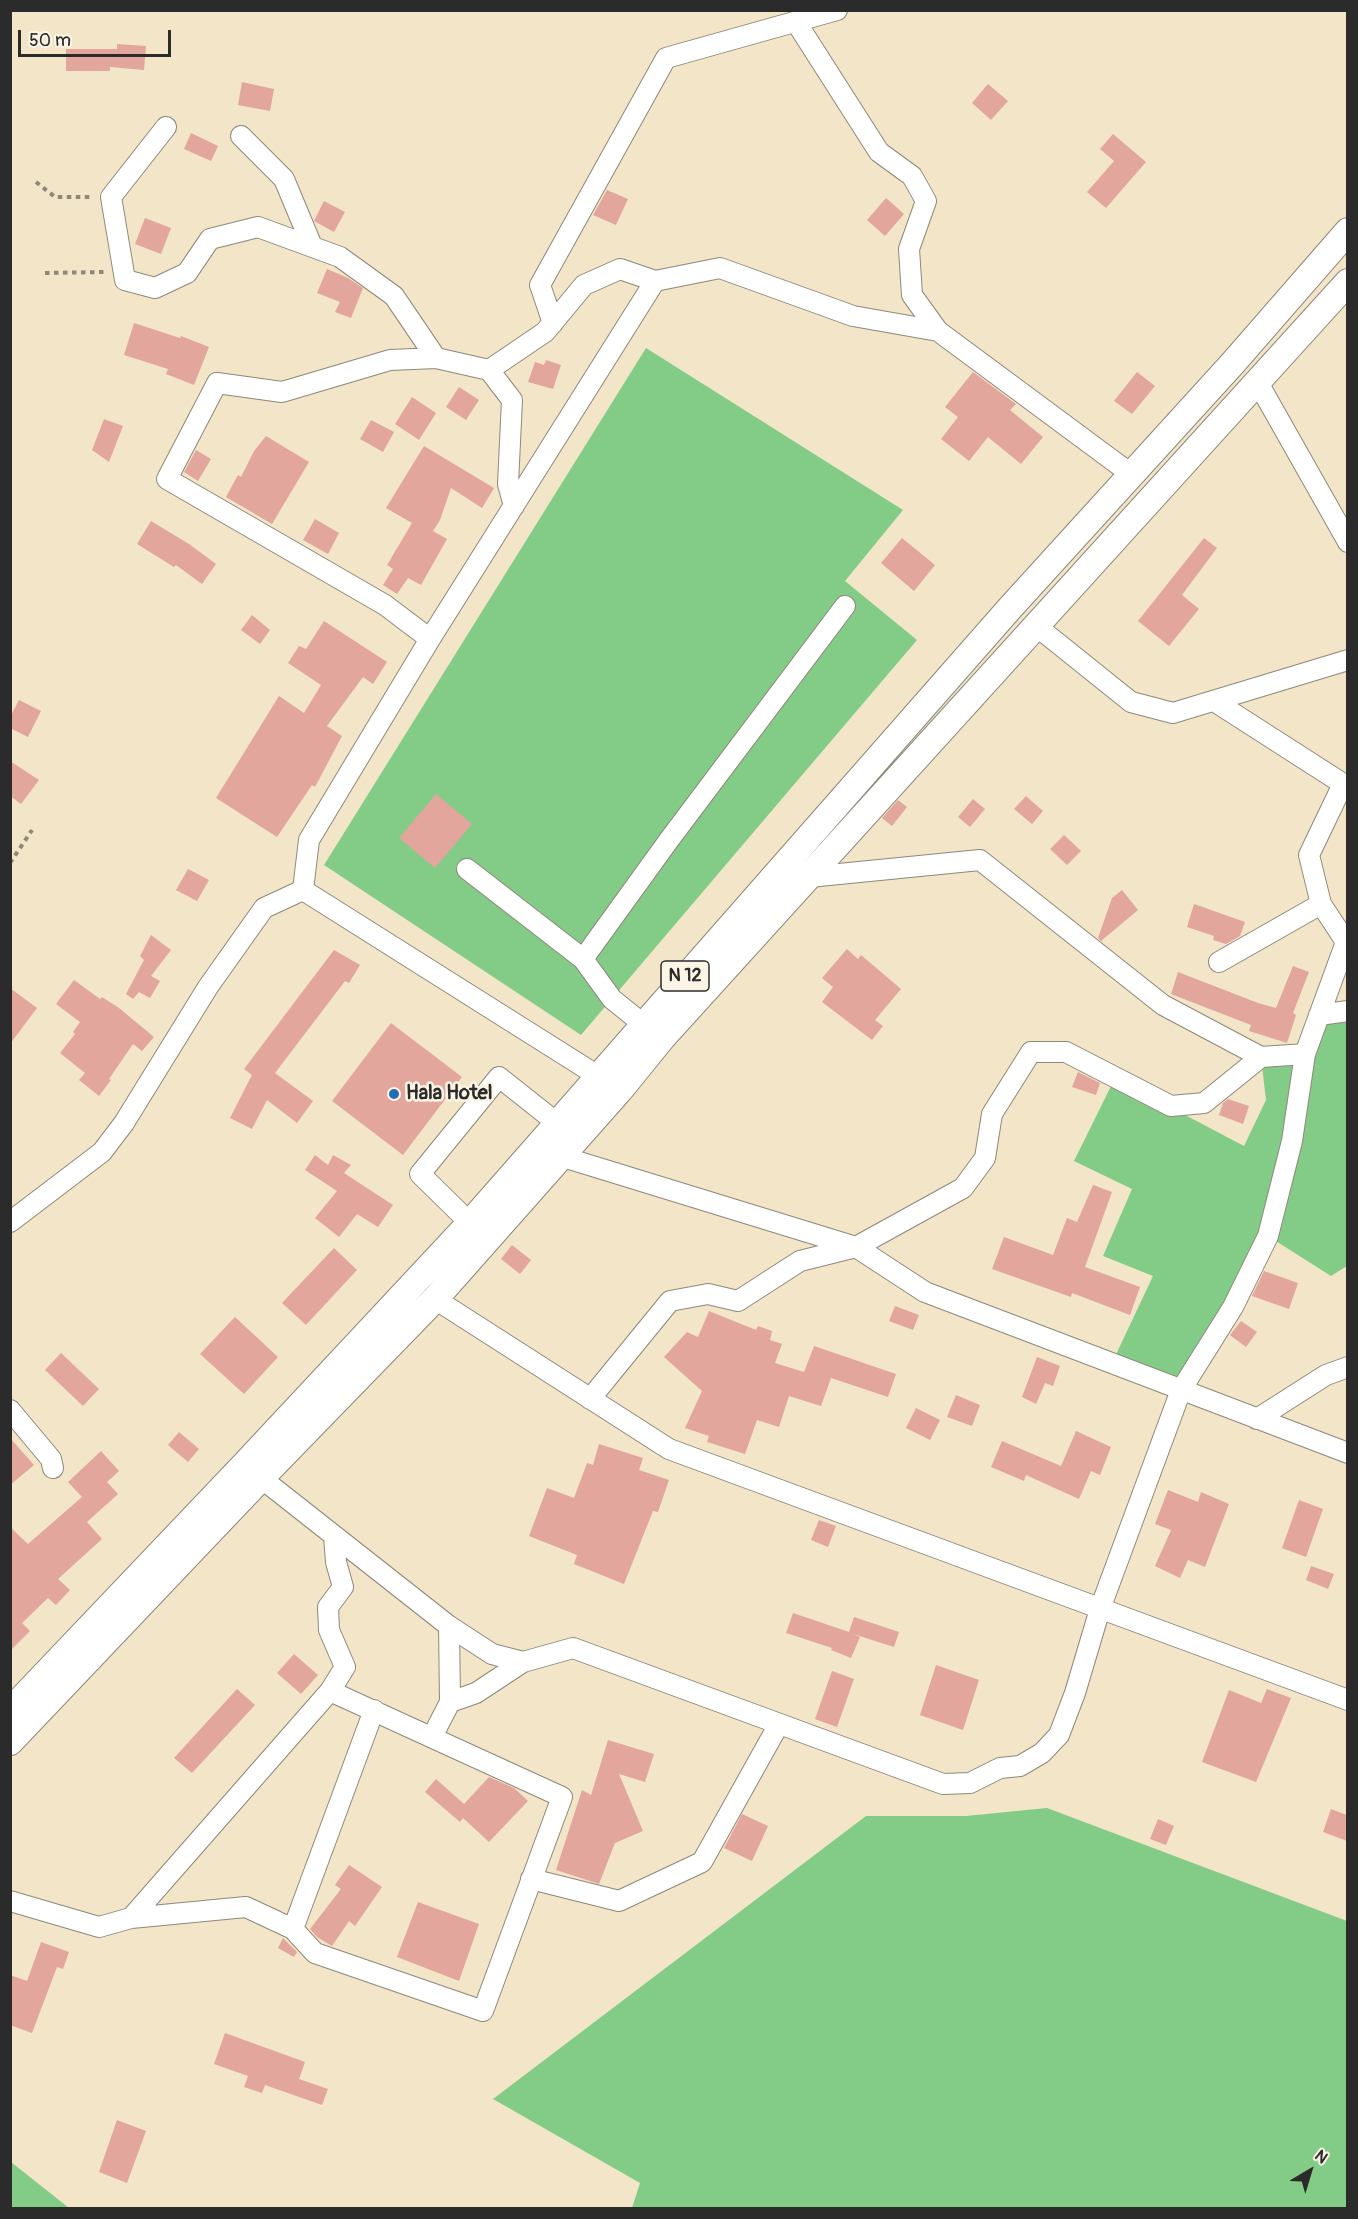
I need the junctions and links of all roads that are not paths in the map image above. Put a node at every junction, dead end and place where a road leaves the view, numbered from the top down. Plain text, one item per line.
1 (837, 10) edge
2 (796, 22) junction
3 (166, 127) dead end
4 (241, 136) dead end
5 (1347, 231) edge
6 (312, 246) junction
7 (655, 281) junction
8 (1347, 282) edge
9 (553, 323) junction
10 (938, 331) junction
11 (436, 358) junction
12 (489, 370) junction
13 (1257, 381) junction
14 (1131, 474) junction
15 (514, 506) junction
16 (1347, 542) edge
17 (845, 606) dead end
18 (1035, 625) junction
19 (430, 639) junction
20 (1347, 660) edge
21 (1214, 701) junction
22 (1345, 785) edge
23 (467, 869) dead end
24 (809, 877) junction
25 (303, 890) junction
26 (1321, 904) junction
27 (745, 909) junction
28 (765, 925) junction
29 (1346, 942) edge
30 (583, 959) junction
31 (1219, 962) dead end
32 (1347, 1011) edge
33 (1319, 1015) junction
34 (643, 1024) junction
35 (1305, 1054) junction
36 (1262, 1057) junction
37 (598, 1076) junction
38 (557, 1122) junction
39 (534, 1149) junction
40 (562, 1156) junction
41 (10, 1222) edge
42 (470, 1223) junction
43 (856, 1246) junction
44 (435, 1299) junction
45 (1347, 1367) edge
46 (1181, 1390) junction
47 (590, 1399) junction
48 (10, 1410) edge
49 (1257, 1419) junction
50 (1347, 1453) edge
51 (53, 1468) dead end
52 (261, 1478) junction
53 (334, 1536) junction
54 (1100, 1609) junction
55 (449, 1626) junction
56 (523, 1662) junction
57 (330, 1691) junction
58 (1347, 1700) edge
59 (450, 1702) junction
60 (374, 1710) junction
61 (10, 1711) edge
62 (779, 1724) junction
63 (432, 1737) junction
64 (10, 1742) edge
65 (531, 1879) junction
66 (10, 1901) edge
67 (131, 1918) junction
68 (293, 1929) junction

1 - 2 street
2 - 9 street
2 - 10 street
3 - 6 street
4 - 6 street
5 - 14 main road, N 12
6 - 11 street
7 - 9 street
7 - 10 street
7 - 15 street
8 - 13 main road, N 12
9 - 12 street
10 - 14 street
11 - 12 street
11 - 19 street
12 - 15 street
13 - 16 street
13 - 18 main road, N 12
14 - 27 main road, N 12
15 - 19 street
17 - 30 street
18 - 21 street
18 - 24 main road, N 12
19 - 25 street
20 - 21 street
21 - 22 street
22 - 26 street
23 - 30 street
24 - 28 main road, N 12
24 - 36 street
25 - 37 street
25 - 41 street
26 - 29 street
26 - 31 street
27 - 28 main road
27 - 34 main road, N 12
28 - 40 main road, N 12
29 - 33 street
30 - 34 street
32 - 33 street
33 - 35 street
34 - 37 main road, N 12
35 - 36 street
35 - 46 street
36 - 43 street
37 - 38 main road, N 12
38 - 39 main road, N 12
38 - 42 street
39 - 40 street
39 - 42 main road, N 12
40 - 43 street
40 - 44 main road, N 12
42 - 61 main road, N 12
43 - 46 street
43 - 47 street
44 - 47 street
44 - 52 main road, N 12
45 - 49 street
46 - 49 street
46 - 54 street
47 - 54 street
48 - 51 street
49 - 50 street
52 - 53 street
52 - 64 main road, N 12
53 - 55 street
53 - 57 street
54 - 58 street
54 - 62 street
55 - 56 street
55 - 59 street
56 - 59 street
56 - 62 street
57 - 60 street
57 - 67 street
59 - 63 street
60 - 63 street
60 - 68 street
62 - 65 street
63 - 65 street
65 - 68 street
66 - 67 street
67 - 68 street

